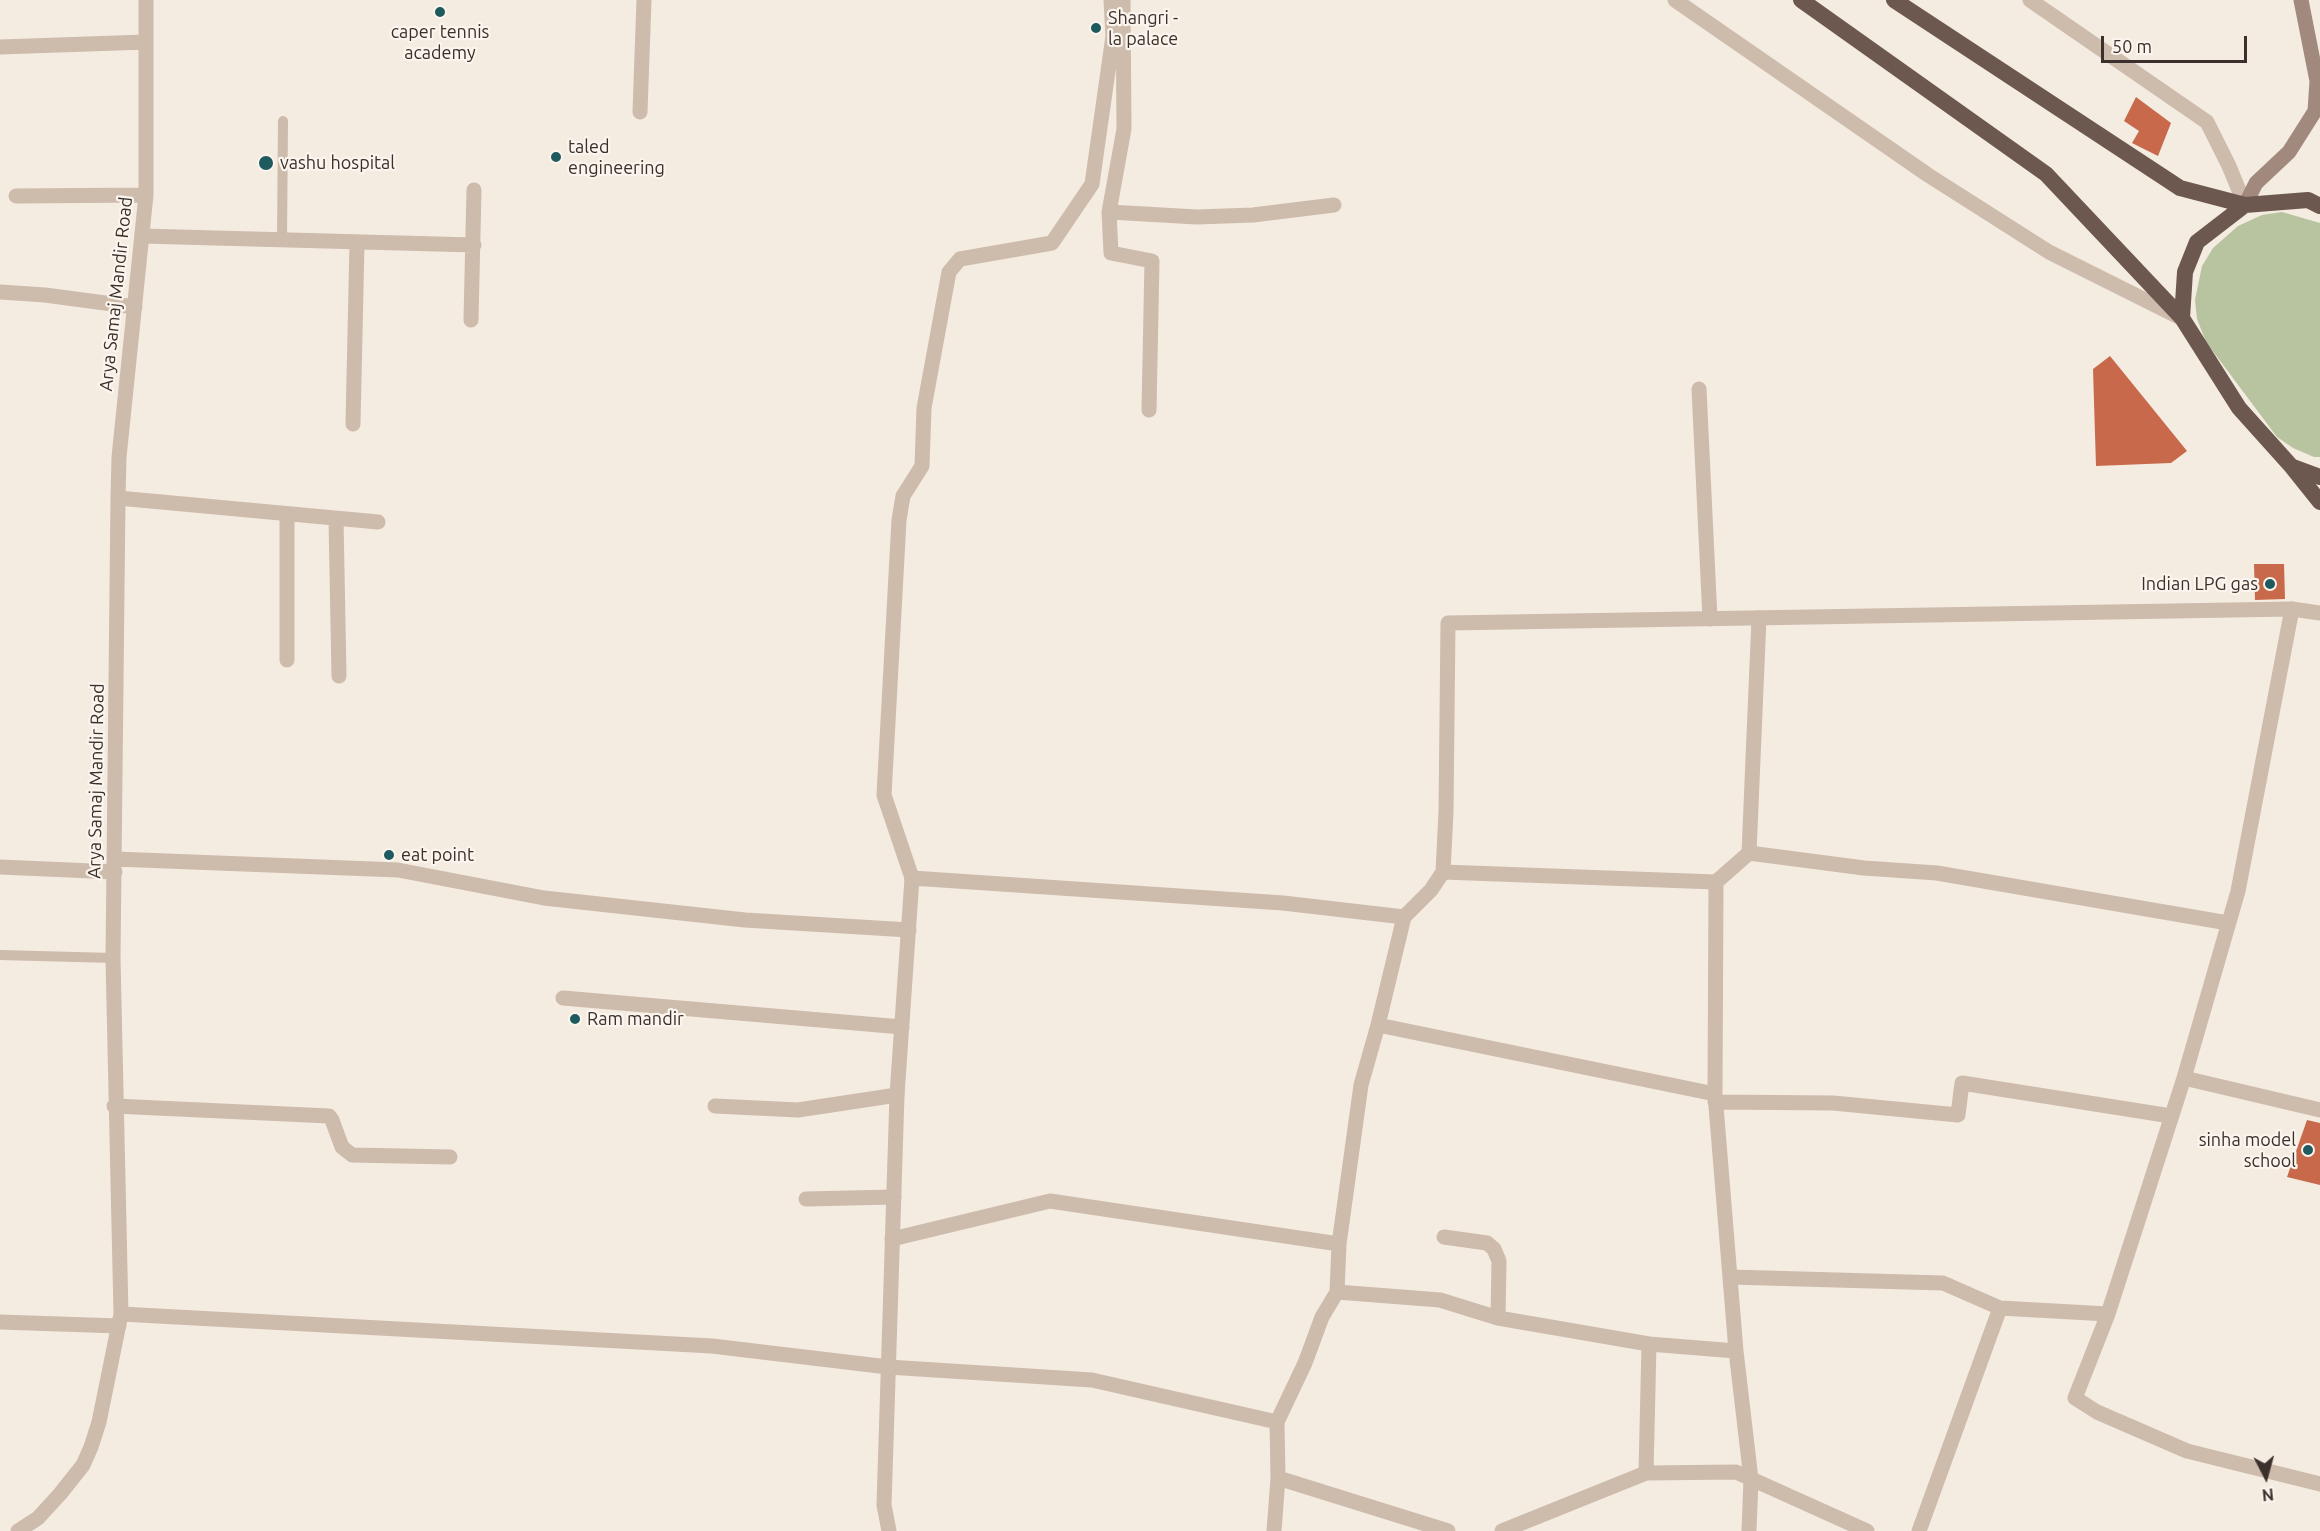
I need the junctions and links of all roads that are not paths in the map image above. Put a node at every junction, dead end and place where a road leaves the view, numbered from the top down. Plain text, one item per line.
1 (146, 0) edge
2 (644, 0) edge
3 (1111, 0) edge
4 (1124, 0) edge
5 (1675, 0) edge
6 (1801, 0) edge
7 (1894, 0) edge
8 (2030, 0) edge
9 (2301, 0) edge
10 (146, 42) junction
11 (0, 47) edge
12 (640, 112) dead end
13 (283, 121) dead end
14 (474, 190) dead end
15 (146, 195) junction
16 (16, 196) dead end
17 (1334, 205) dead end
18 (2245, 205) junction
19 (2320, 206) edge
20 (1109, 212) junction
21 (142, 236) junction
22 (282, 241) junction
23 (357, 243) junction
24 (474, 245) junction
25 (0, 292) edge
26 (135, 307) junction
27 (2182, 318) junction
28 (471, 320) dead end
29 (1699, 389) dead end
30 (1149, 410) dead end
31 (353, 424) dead end
32 (2292, 467) junction
33 (2320, 477) edge
34 (118, 498) junction
35 (2320, 502) edge
36 (287, 514) junction
37 (336, 519) junction
38 (378, 522) dead end
39 (2292, 609) junction
40 (2320, 613) edge
41 (1759, 618) junction
42 (1710, 619) junction
43 (287, 660) dead end
44 (339, 676) dead end
45 (1749, 853) junction
46 (115, 866) junction
47 (0, 867) edge
48 (1443, 872) junction
49 (912, 878) junction
50 (1716, 882) junction
51 (1404, 917) junction
52 (2228, 923) junction
53 (909, 930) junction
54 (0, 955) edge
55 (113, 958) junction
56 (563, 999) dead end
57 (1378, 1025) junction
58 (902, 1027) junction
59 (2184, 1078) junction
60 (897, 1095) junction
61 (1715, 1098) junction
62 (114, 1106) junction
63 (715, 1106) dead end
64 (2320, 1110) edge
65 (2171, 1116) junction
66 (450, 1157) dead end
67 (894, 1197) junction
68 (806, 1199) dead end
69 (1444, 1237) dead end
70 (892, 1239) junction
71 (1339, 1244) junction
72 (1730, 1277) junction
73 (1337, 1292) junction
74 (2000, 1308) junction
75 (2108, 1314) junction
76 (1498, 1318) junction
77 (120, 1320) junction
78 (0, 1322) edge
79 (1649, 1344) junction
80 (1736, 1351) junction
81 (888, 1367) junction
82 (1277, 1422) junction
83 (1646, 1473) junction
84 (1278, 1478) junction
85 (1751, 1479) junction
86 (2320, 1484) edge
87 (18, 1531) edge
88 (889, 1531) edge
89 (1274, 1531) edge
90 (1449, 1531) edge
91 (1502, 1531) edge
92 (1749, 1531) edge
93 (1867, 1531) edge
94 (1919, 1531) edge

1 - 10 street, Arya Samaj Mandir Road
2 - 12 street
3 - 49 street
4 - 20 street
5 - 27 street
6 - 27 highway
7 - 18 highway
8 - 18 street
9 - 18 main road
10 - 11 street
10 - 15 street, Arya Samaj Mandir Road
13 - 22 lane
14 - 24 street
15 - 16 street
15 - 21 street, Arya Samaj Mandir Road
17 - 20 street
18 - 19 highway
18 - 27 highway
20 - 30 street
21 - 22 street
21 - 26 street, Arya Samaj Mandir Road
22 - 23 street
23 - 24 street
23 - 31 street
24 - 28 street
25 - 26 street
26 - 34 street, Arya Samaj Mandir Road
27 - 32 highway
29 - 42 street
32 - 33 highway
32 - 35 highway
34 - 36 street
34 - 46 street, Arya Samaj Mandir Road
36 - 37 street
36 - 43 street
37 - 38 street
37 - 44 street
39 - 40 street
39 - 41 street
39 - 52 street
41 - 42 street
41 - 45 street
42 - 48 street
45 - 50 street
45 - 52 street
46 - 47 street
46 - 53 street
46 - 55 street, Arya Samaj Mandir Road
48 - 50 street
48 - 51 street
49 - 51 street
49 - 53 street
50 - 61 street
51 - 57 street
52 - 59 street
53 - 58 street
54 - 55 lane
55 - 62 street, Arya Samaj Mandir Road
56 - 58 street
57 - 61 street
57 - 71 street
58 - 60 street
59 - 64 street
59 - 65 street
60 - 63 street
60 - 67 street
61 - 65 street
61 - 72 street
62 - 66 street
62 - 77 street, Arya Samaj Mandir Road
65 - 75 street
67 - 68 street
67 - 70 street
69 - 76 street
70 - 71 street
70 - 81 street
71 - 73 street
72 - 74 street
72 - 80 street
73 - 76 street
73 - 82 street
74 - 75 street
74 - 94 street
75 - 86 street
76 - 79 street
77 - 78 street
77 - 81 street
77 - 87 street, Arya Samaj Mandir Road
79 - 80 street
79 - 83 street
80 - 85 street
81 - 82 street
81 - 88 street
82 - 84 street
83 - 85 street
83 - 91 street
84 - 89 street
84 - 90 street
85 - 92 street
85 - 93 street

